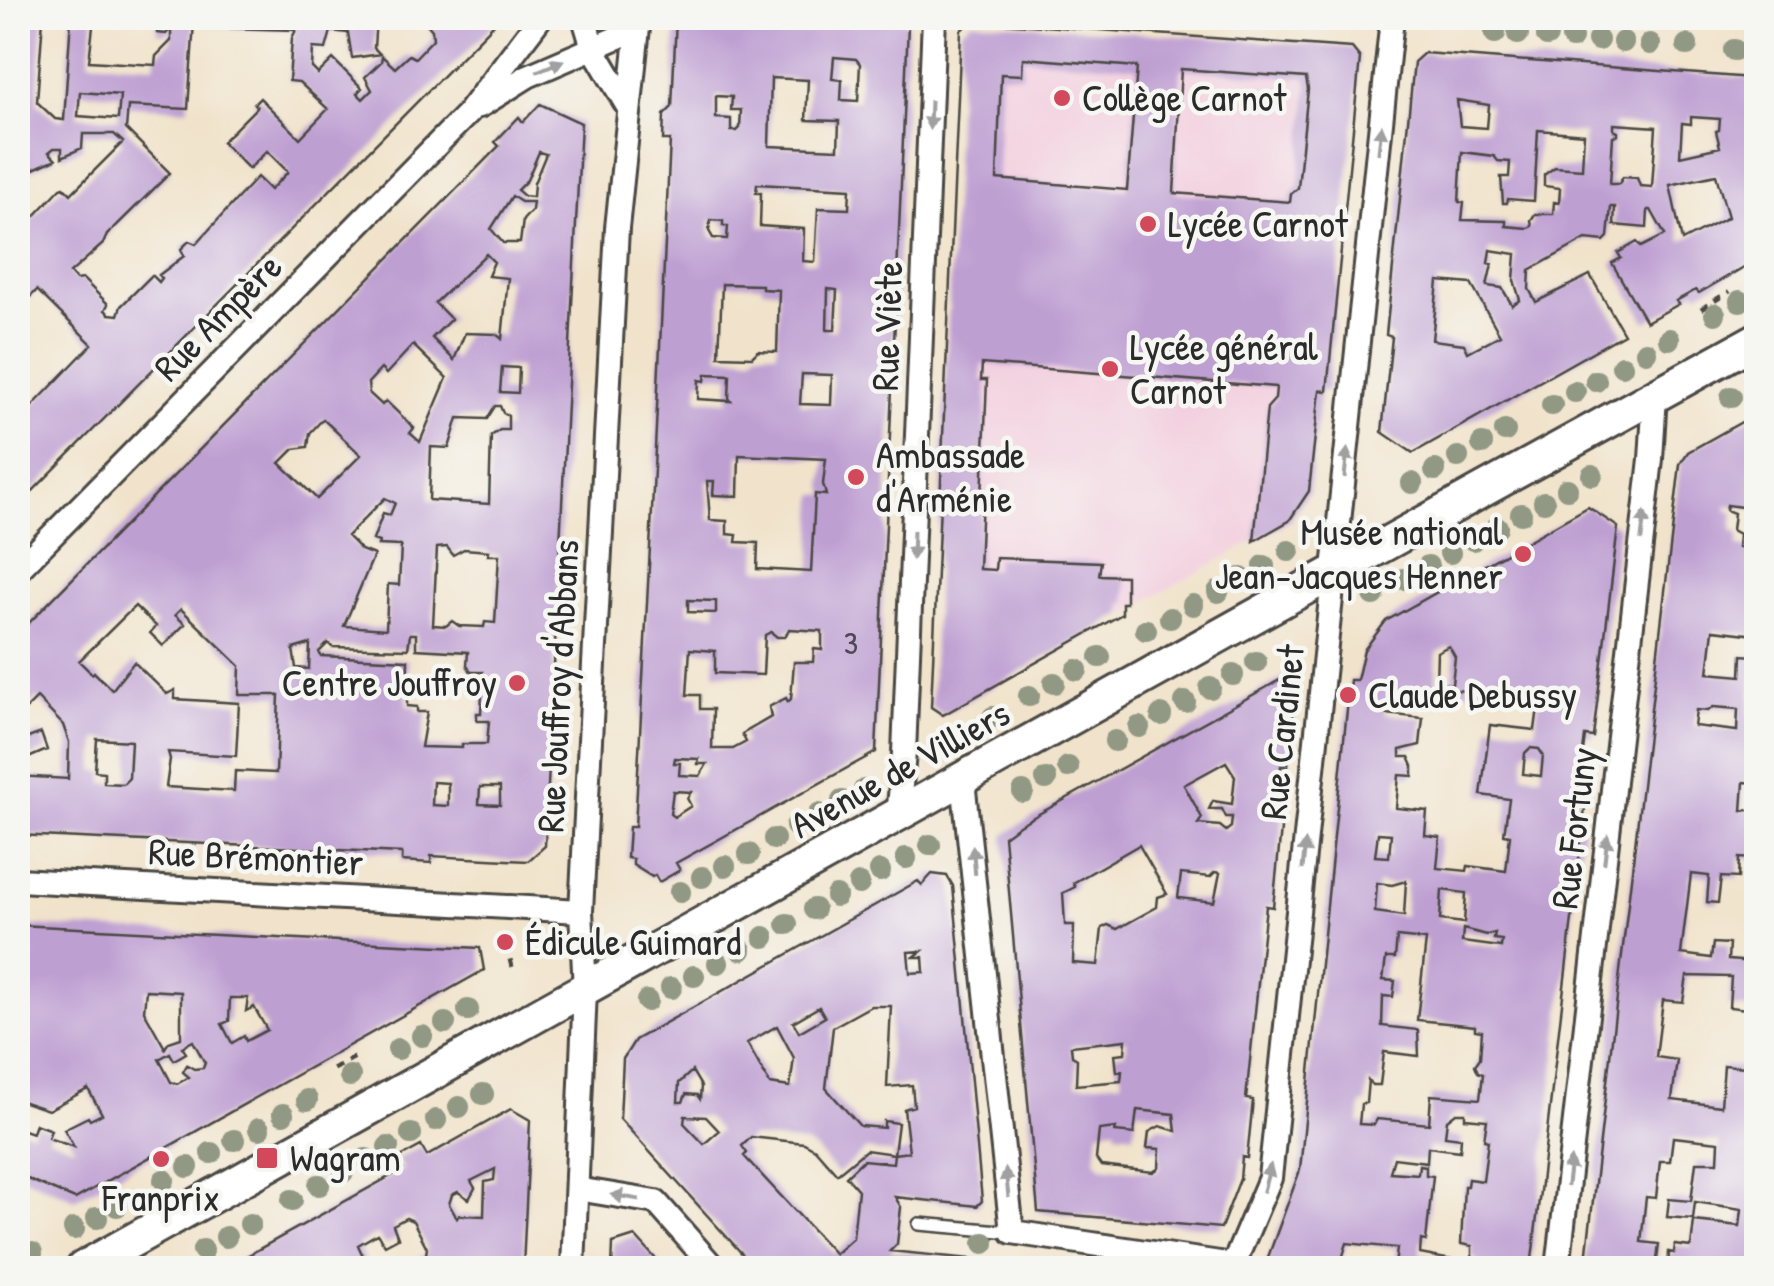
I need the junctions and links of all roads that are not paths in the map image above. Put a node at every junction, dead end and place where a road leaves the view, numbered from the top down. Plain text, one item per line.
1 (540, 18) edge
2 (584, 18) edge
3 (934, 18) edge
4 (1392, 18) edge
5 (638, 23) edge
6 (592, 48) junction
7 (628, 107) junction
8 (468, 112) junction
9 (1756, 340) edge
10 (1656, 395) junction
11 (18, 570) edge
12 (1334, 572) junction
13 (963, 781) junction
14 (898, 817) junction
15 (18, 880) edge
16 (581, 911) junction
17 (585, 990) junction
18 (577, 1189) junction
19 (919, 1224) dead end
20 (1012, 1232) junction
21 (1232, 1267) edge
22 (83, 1268) edge
23 (572, 1268) edge
24 (714, 1268) edge
25 (1558, 1268) edge

1 - 8 street, Rue Ampère
2 - 6 street
3 -> 14 street, Rue Viète
12 -> 4 street, Rue Cardinet
5 - 6 street, Rue Ampère
5 - 7 street, Rue Jouffroy d'Abbans
6 - 7 street
8 -> 6 street, Rue Ampère
7 - 16 street, Rue Jouffroy d'Abbans
8 - 11 street, Rue Ampère
9 - 10 main road, Avenue de Villiers
10 - 12 main road, Avenue de Villiers
25 -> 10 street, Rue Fortuny
12 - 13 main road, Avenue de Villiers
21 -> 12 street, Rue Cardinet
13 - 14 main road, Avenue de Villiers
20 -> 13 street
14 - 17 main road, Avenue de Villiers
15 - 16 street, Rue Brémontier
16 - 17 street, Rue Jouffroy d'Abbans
17 - 18 street, Rue Jouffroy d'Abbans
17 - 22 main road, Avenue de Villiers
18 - 23 street, Rue Jouffroy d'Abbans
24 -> 18 street
19 - 20 lane
20 - 21 street

